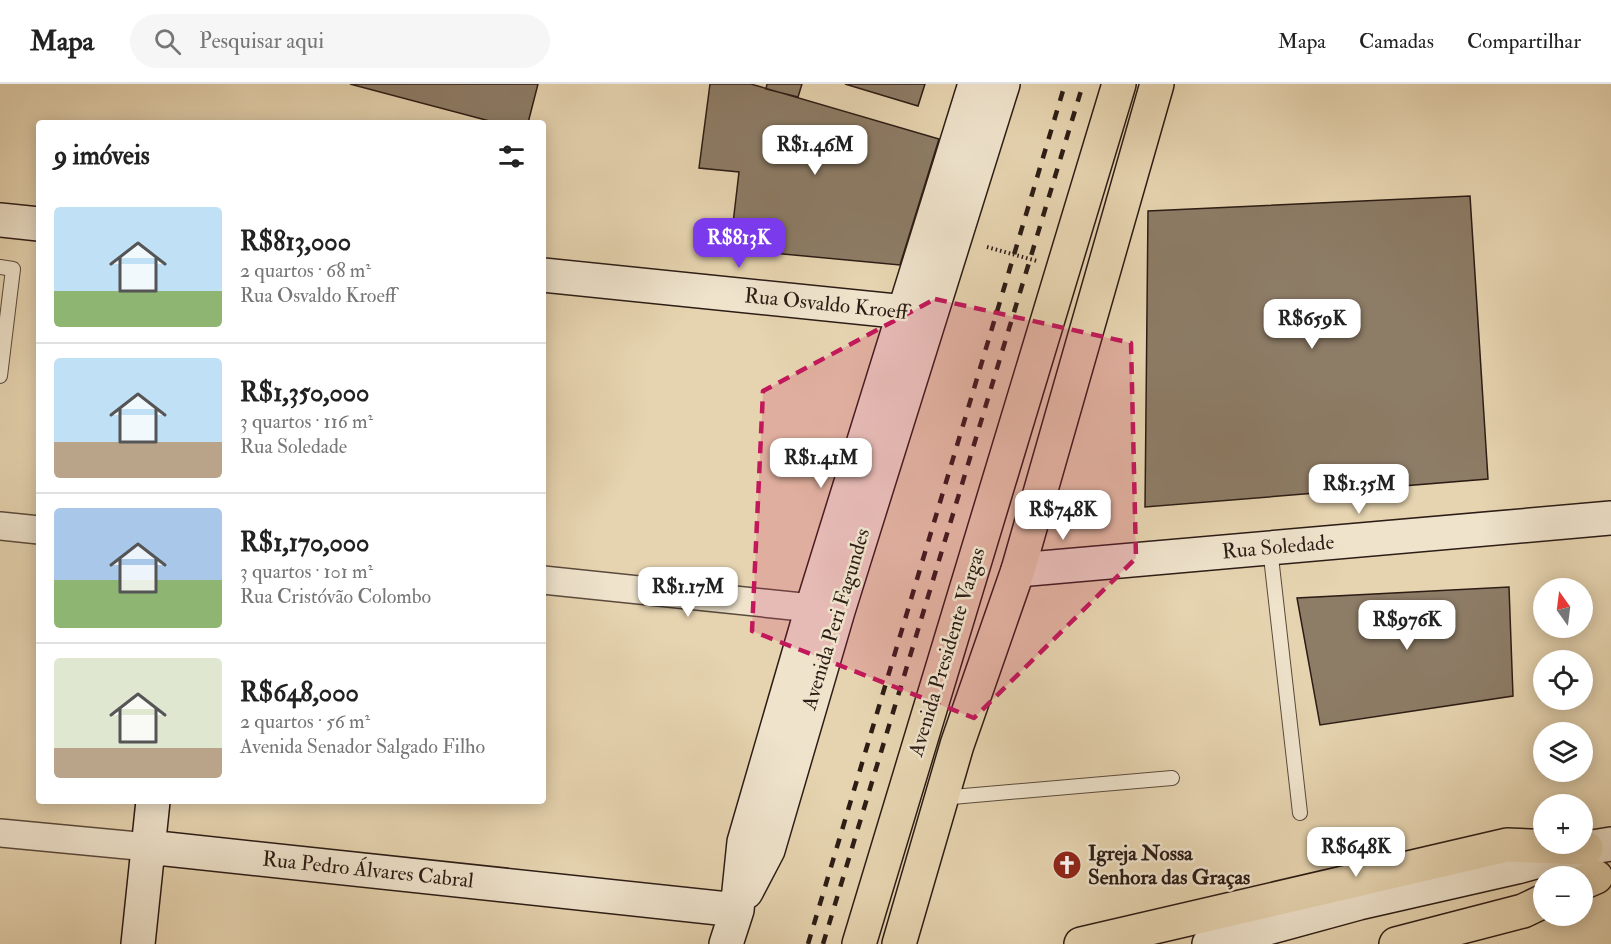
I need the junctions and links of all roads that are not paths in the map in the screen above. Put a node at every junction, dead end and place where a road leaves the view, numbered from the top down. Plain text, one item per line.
1 (975, 84) edge
2 (1003, 84) edge
3 (1119, 84) edge
4 (1157, 84) edge
5 (0, 220) edge
6 (36, 224) edge
7 (0, 267) edge
8 (546, 275) edge
9 (916, 313) junction
10 (0, 376) edge
11 (992, 505) junction
12 (1611, 518) edge
13 (0, 526) edge
14 (36, 530) edge
15 (1270, 548) junction
16 (1018, 570) junction
17 (546, 580) edge
18 (964, 596) junction
19 (825, 610) junction
20 (1172, 778) dead end
21 (941, 798) junction
22 (153, 804) edge
23 (1300, 813) dead end
24 (0, 833) edge
25 (148, 847) junction
26 (1595, 868) edge
27 (1532, 885) edge
28 (736, 910) junction
29 (138, 944) edge
30 (726, 944) edge
31 (859, 944) edge
32 (898, 944) edge
33 (1081, 944) edge
34 (1209, 944) edge
35 (1279, 944) edge
36 (1396, 944) edge

1 - 9 main road, Avenida Peri Fagundes
2 - 9 main road, Avenida Peri Fagundes
3 - 11 main road, Avenida Presidente Vargas
4 - 16 main road, Avenida Presidente Vargas
5 - 6 main road
7 - 10 lane
8 - 9 main road, Rua Osvaldo Kroeff
9 - 19 main road, Avenida Peri Fagundes
11 - 16 main road
11 - 18 main road, Avenida Presidente Vargas
12 - 15 main road, Rua Soledade
13 - 14 street
15 - 16 main road, Rua Soledade
15 - 23 lane
16 - 18 main road
16 - 21 main road, Avenida Presidente Vargas
17 - 19 street
18 - 31 main road, Avenida Presidente Vargas
19 - 28 main road, Avenida Peri Fagundes
20 - 21 lane
21 - 32 main road, Avenida Presidente Vargas
22 - 25 main road
24 - 25 street, Rua Pedro Álvares Cabral
25 - 28 main road, Rua Pedro Álvares Cabral
25 - 29 main road
26 - 27 main road
26 - 33 main road
27 - 34 main road
27 - 35 main road
27 - 36 main road
28 - 30 main road, Avenida Peri Fagundes

